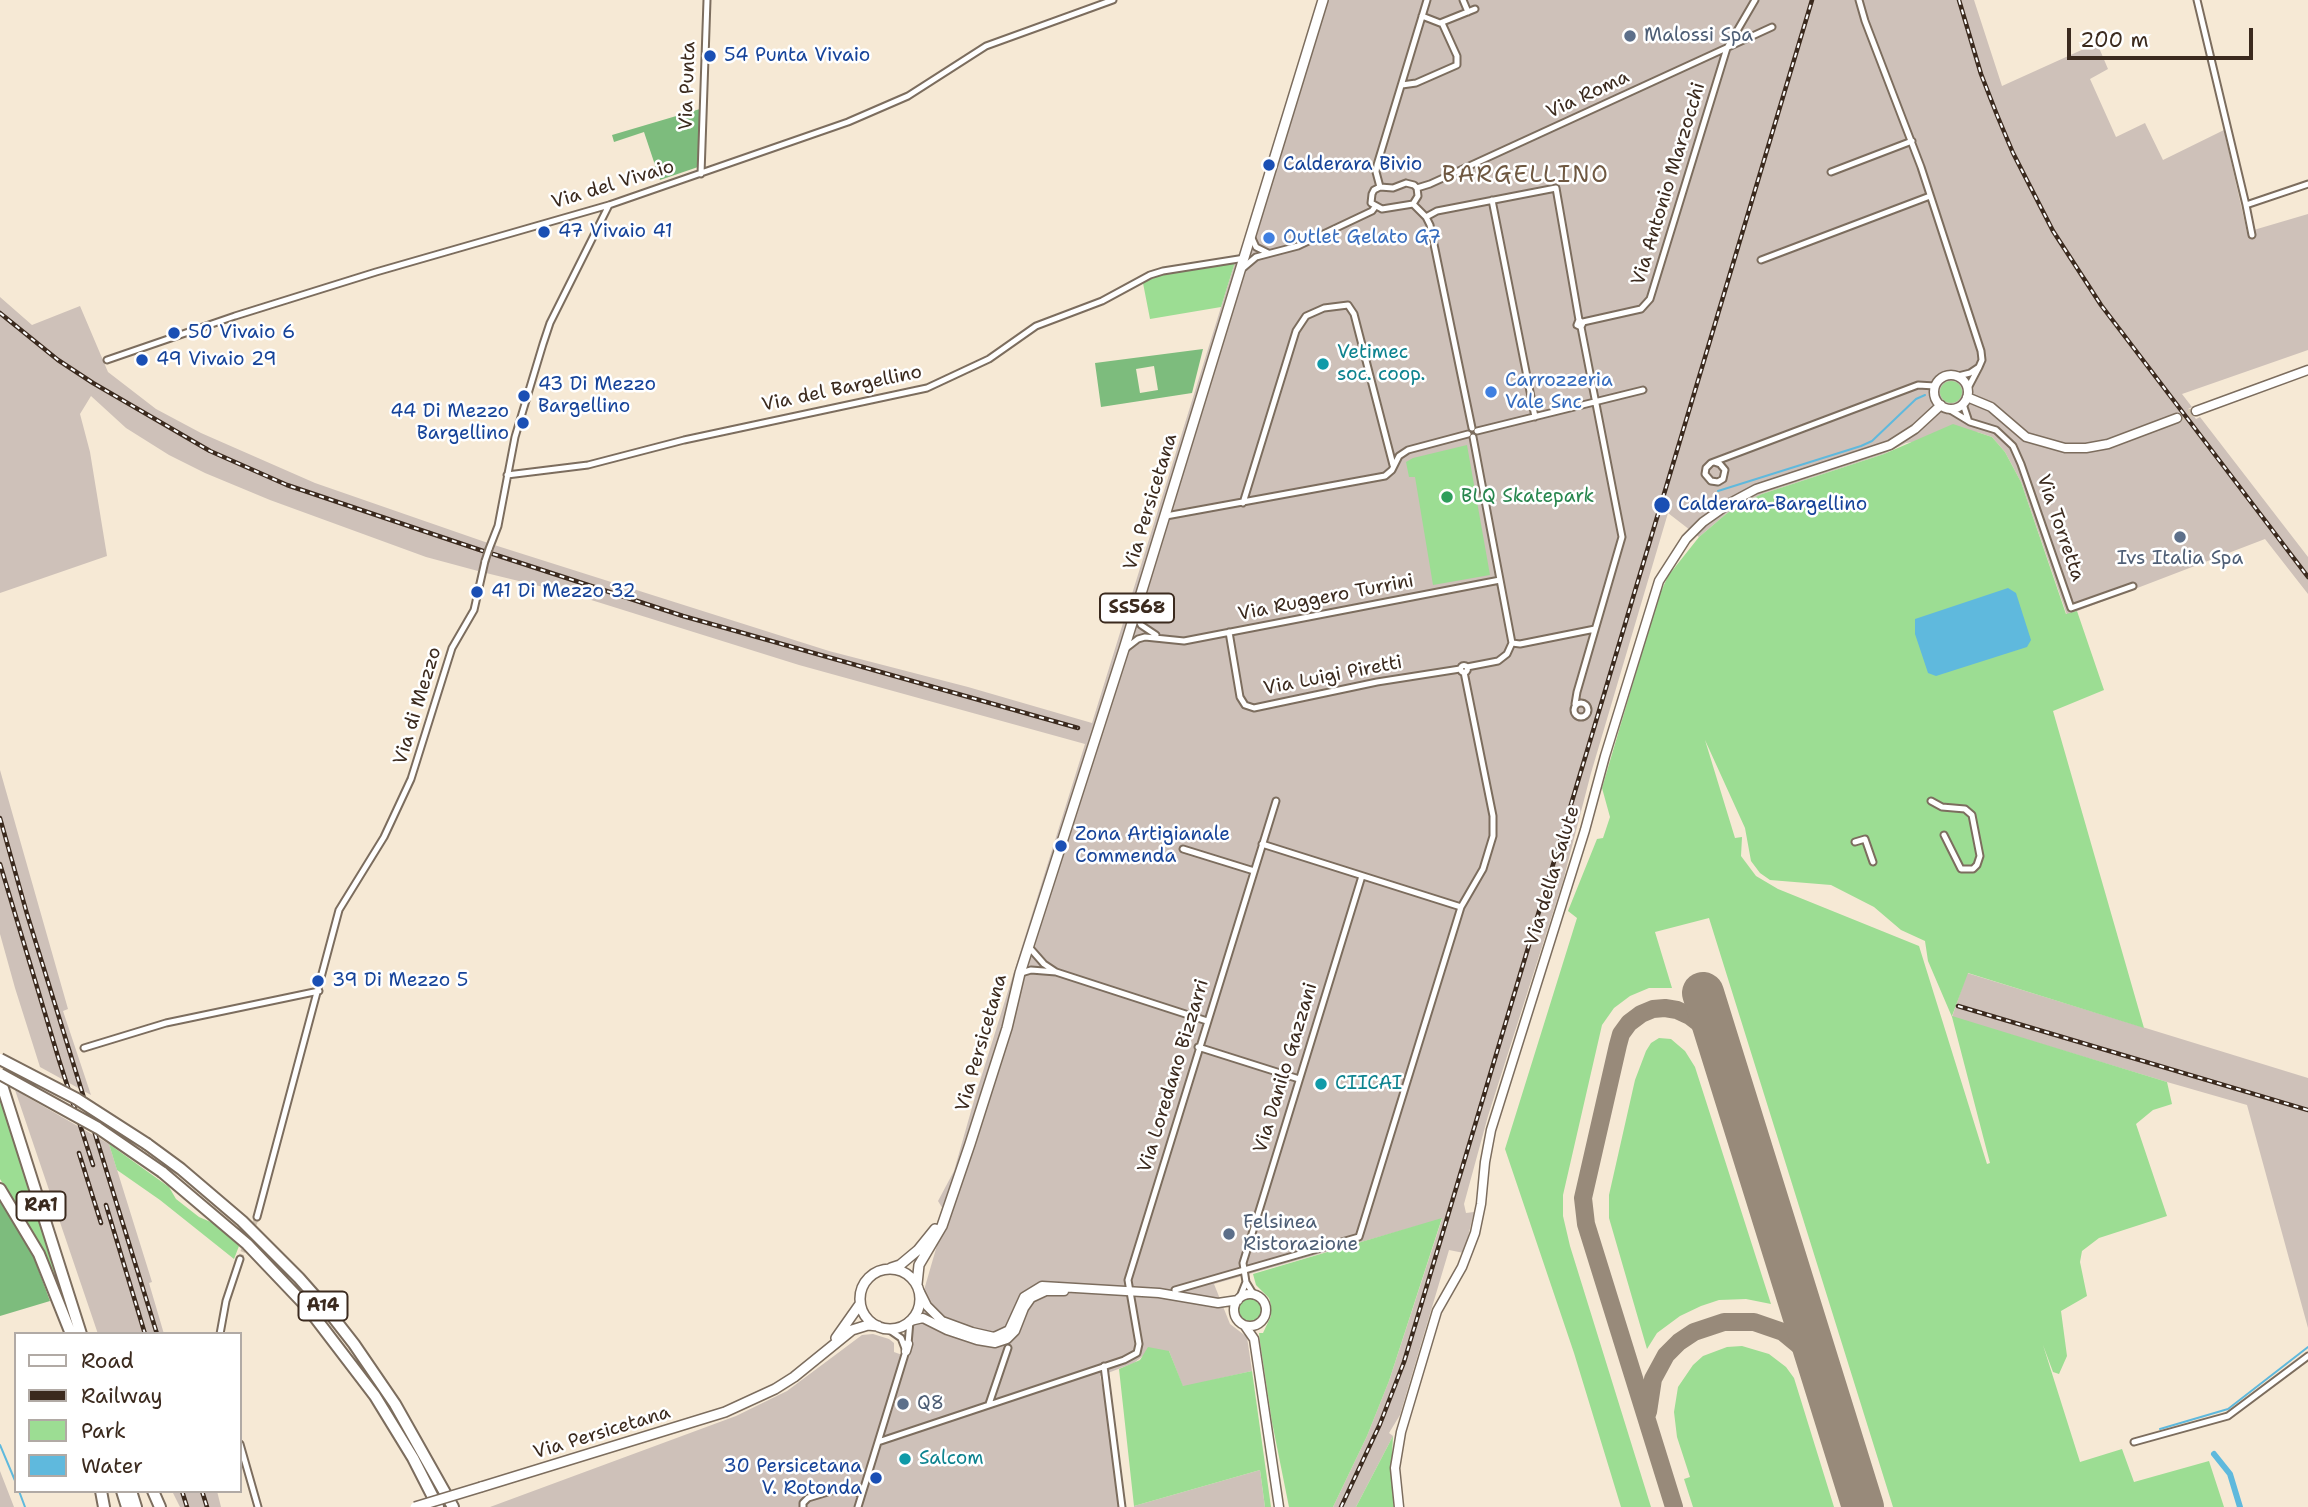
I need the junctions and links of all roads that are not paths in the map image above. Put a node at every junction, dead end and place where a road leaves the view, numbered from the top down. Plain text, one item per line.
1 (707, 0) edge
2 (1113, 0) edge
3 (1323, 0) edge
4 (1427, 0) edge
5 (1463, 0) edge
6 (1755, 0) edge
7 (1859, 0) edge
8 (2197, 0) edge
9 (1475, 9) dead end
10 (1468, 12) junction
11 (1422, 16) junction
12 (1442, 23) junction
13 (1772, 27) dead end
14 (1727, 48) junction
15 (1402, 85) junction
16 (1912, 141) junction
17 (1830, 172) dead end
18 (701, 174) junction
19 (2308, 184) edge
20 (1380, 187) junction
21 (1417, 188) junction
22 (1930, 196) junction
23 (1492, 200) junction
24 (1413, 204) junction
25 (609, 205) junction
26 (2246, 205) junction
27 (1375, 207) junction
28 (1426, 217) junction
29 (2252, 234) dead end
30 (1251, 236) junction
31 (1271, 253) junction
32 (1245, 258) junction
33 (1761, 260) dead end
34 (1241, 270) junction
35 (1581, 323) junction
36 (107, 360) dead end
37 (1979, 367) junction
38 (2308, 370) edge
39 (1958, 376) junction
40 (1935, 386) junction
41 (1643, 390) dead end
42 (1966, 396) junction
43 (1595, 401) junction
44 (1944, 407) junction
45 (2196, 411) tunnel mouth
46 (1535, 417) junction
47 (2177, 418) tunnel mouth
48 (1970, 422) junction
49 (1472, 433) junction
50 (1729, 456) junction
51 (1714, 463) junction
52 (1393, 465) junction
53 (1724, 468) junction
54 (508, 475) junction
55 (1243, 503) junction
56 (1166, 516) junction
57 (1500, 580) junction
58 (2133, 586) dead end
59 (1135, 613) junction
60 (1595, 629) junction
61 (1229, 632) junction
62 (1158, 637) junction
63 (1512, 643) junction
64 (1124, 649) junction
65 (1476, 665) junction
66 (1462, 671) junction
67 (1576, 704) dead end
68 (1276, 801) dead end
69 (1931, 801) dead end
70 (1944, 835) dead end
71 (1855, 842) dead end
72 (1262, 844) junction
73 (1183, 849) dead end
74 (1873, 862) dead end
75 (1254, 871) junction
76 (1362, 876) junction
77 (1461, 907) junction
78 (1029, 947) junction
79 (1056, 972) junction
80 (1020, 973) junction
81 (319, 991) junction
82 (1207, 1021) junction
83 (1198, 1047) junction
84 (84, 1048) dead end
85 (0, 1059) edge
86 (0, 1076) edge
87 (1299, 1079) junction
88 (0, 1189) edge
89 (946, 1214) junction
90 (257, 1217) tunnel mouth
91 (51, 1236) junction
92 (240, 1259) tunnel mouth
93 (44, 1264) junction
94 (891, 1268) junction
95 (1243, 1269) junction
96 (1246, 1282) junction
97 (918, 1288) junction
98 (1098, 1290) junction
99 (1175, 1290) dead end
100 (1129, 1292) junction
101 (1254, 1295) junction
102 (1239, 1298) junction
103 (1218, 1303) junction
104 (860, 1304) junction
105 (1235, 1316) junction
106 (910, 1321) junction
107 (1262, 1321) junction
108 (1245, 1326) junction
109 (883, 1328) junction
110 (64, 1332) edge
111 (70, 1332) edge
112 (80, 1332) edge
113 (87, 1332) edge
114 (220, 1332) edge
115 (1254, 1339) junction
116 (907, 1348) junction
117 (1008, 1348) dead end
118 (826, 1350) junction
119 (2308, 1356) edge
120 (1104, 1366) junction
121 (989, 1404) junction
122 (878, 1442) junction
123 (2134, 1442) dead end
124 (242, 1451) edge
125 (862, 1494) junction
126 (258, 1507) edge
127 (415, 1507) edge
128 (438, 1507) edge
129 (453, 1507) edge
130 (803, 1507) edge
131 (858, 1507) edge
132 (1122, 1507) edge
133 (1279, 1507) edge
134 (1399, 1507) edge

1 - 18 street, Via Punta
2 - 18 street, Via del Vivaio
3 - 30 main road, Via Persicetana / SS568
4 - 11 street
5 - 10 street
6 - 14 street, Via Antonio Marzocchi
7 - 16 street
8 - 26 street
9 - 10 street
10 - 12 street
11 - 12 street
11 - 15 street
12 - 15 street
13 - 14 street, Via Roma
14 - 21 street, Via Roma
14 - 35 street, Via Antonio Marzocchi
15 - 20 street
16 - 17 street
16 - 22 street
18 - 25 street, Via del Vivaio
19 - 26 street
20 - 21 street
20 - 27 street
21 - 24 street
22 - 33 street
22 - 37 street
23 - 28 street
23 - 35 street
23 - 46 street
24 - 27 street
24 - 28 street
25 - 36 street, Via del Vivaio
25 - 54 street, Via di Mezzo
26 - 29 street
27 - 31 street
28 - 49 street
30 - 31 street
30 - 32 main road, Via Persicetana / SS568
31 - 34 street
32 - 34 main road, Via Persicetana / SS568
32 - 54 street, Via del Bargellino
34 - 56 main road, Via Persicetana / SS568
35 - 43 street
37 - 39 street
37 - 42 street
38 - 45 street
39 - 40 street
39 - 42 street
40 - 44 street
40 - 50 street
41 - 43 street
42 - 44 street, Via della Salute
42 - 47 street
42 - 48 street
43 - 46 street
43 - 60 street
44 - 48 street, Via Torretta
44 - 134 street, Via della Salute
46 - 49 street
48 - 58 street, Via Torretta
49 - 52 street
49 - 57 street
50 - 51 street
50 - 53 street
51 - 53 street
51 - 53 street
52 - 55 street
52 - 55 street
54 - 81 street, Via di Mezzo, bridge
55 - 56 street
56 - 59 main road, Via Persicetana / SS568
57 - 61 street, Via Ruggero Turrini
57 - 63 street
59 - 62 street
59 - 64 main road, Via Persicetana / SS568
60 - 63 street
60 - 67 street
61 - 62 street, Via Ruggero Turrini
61 - 66 street, Via Luigi Piretti
62 - 64 street, Via Ruggero Turrini
63 - 65 street, Via Luigi Piretti
64 - 78 main road, Via Persicetana / SS568
65 - 66 street, Via Luigi Piretti
65 - 66 street
66 - 77 street
68 - 72 street, Via Loredano Bizzarri
69 - 70 street
71 - 74 street
72 - 75 street, Via Loredano Bizzarri
72 - 76 street
73 - 75 street
75 - 82 street, Via Loredano Bizzarri
76 - 77 street
76 - 87 street, Via Danilo Gazzani
77 - 95 street
78 - 79 street
78 - 80 main road, Via Persicetana / SS568
79 - 80 street
79 - 82 street
80 - 89 main road, Via Persicetana / SS568
81 - 84 street
81 - 90 street, Via di Mezzo
82 - 83 street, Via Loredano Bizzarri
83 - 87 street
83 - 100 street, Via Loredano Bizzarri
85 - 129 highway, A14, bridge
86 - 91 highway, RA1
86 - 128 highway, A14, bridge
87 - 95 street, Via Danilo Gazzani
88 - 93 highway, RA1
89 - 94 main road, Via Persicetana / SS568
89 - 97 main road, Via Persicetana / SS568
91 - 112 highway, RA1
91 - 113 highway
92 - 114 street
93 - 110 highway
93 - 111 highway, RA1
94 - 97 main road
94 - 104 main road
95 - 96 street
95 - 99 street
96 - 101 street
96 - 102 street
97 - 98 street
97 - 106 main road
98 - 100 street
98 - 106 street
100 - 103 street
100 - 120 street, Via Loredano Bizzarri
101 - 102 street
101 - 107 street
102 - 103 street
102 - 105 street
103 - 105 street
104 - 109 main road
104 - 118 main road, Via Persicetana
105 - 108 street
106 - 109 main road
106 - 116 street
107 - 108 street
107 - 115 street
108 - 115 street
109 - 116 street
109 - 118 main road, Via Persicetana
115 - 133 street
116 - 122 street
117 - 121 street
118 - 127 main road, Via Persicetana, bridge
119 - 123 street
120 - 121 street
120 - 132 street
121 - 122 street
122 - 125 street
124 - 126 street
125 - 130 street
125 - 131 street

